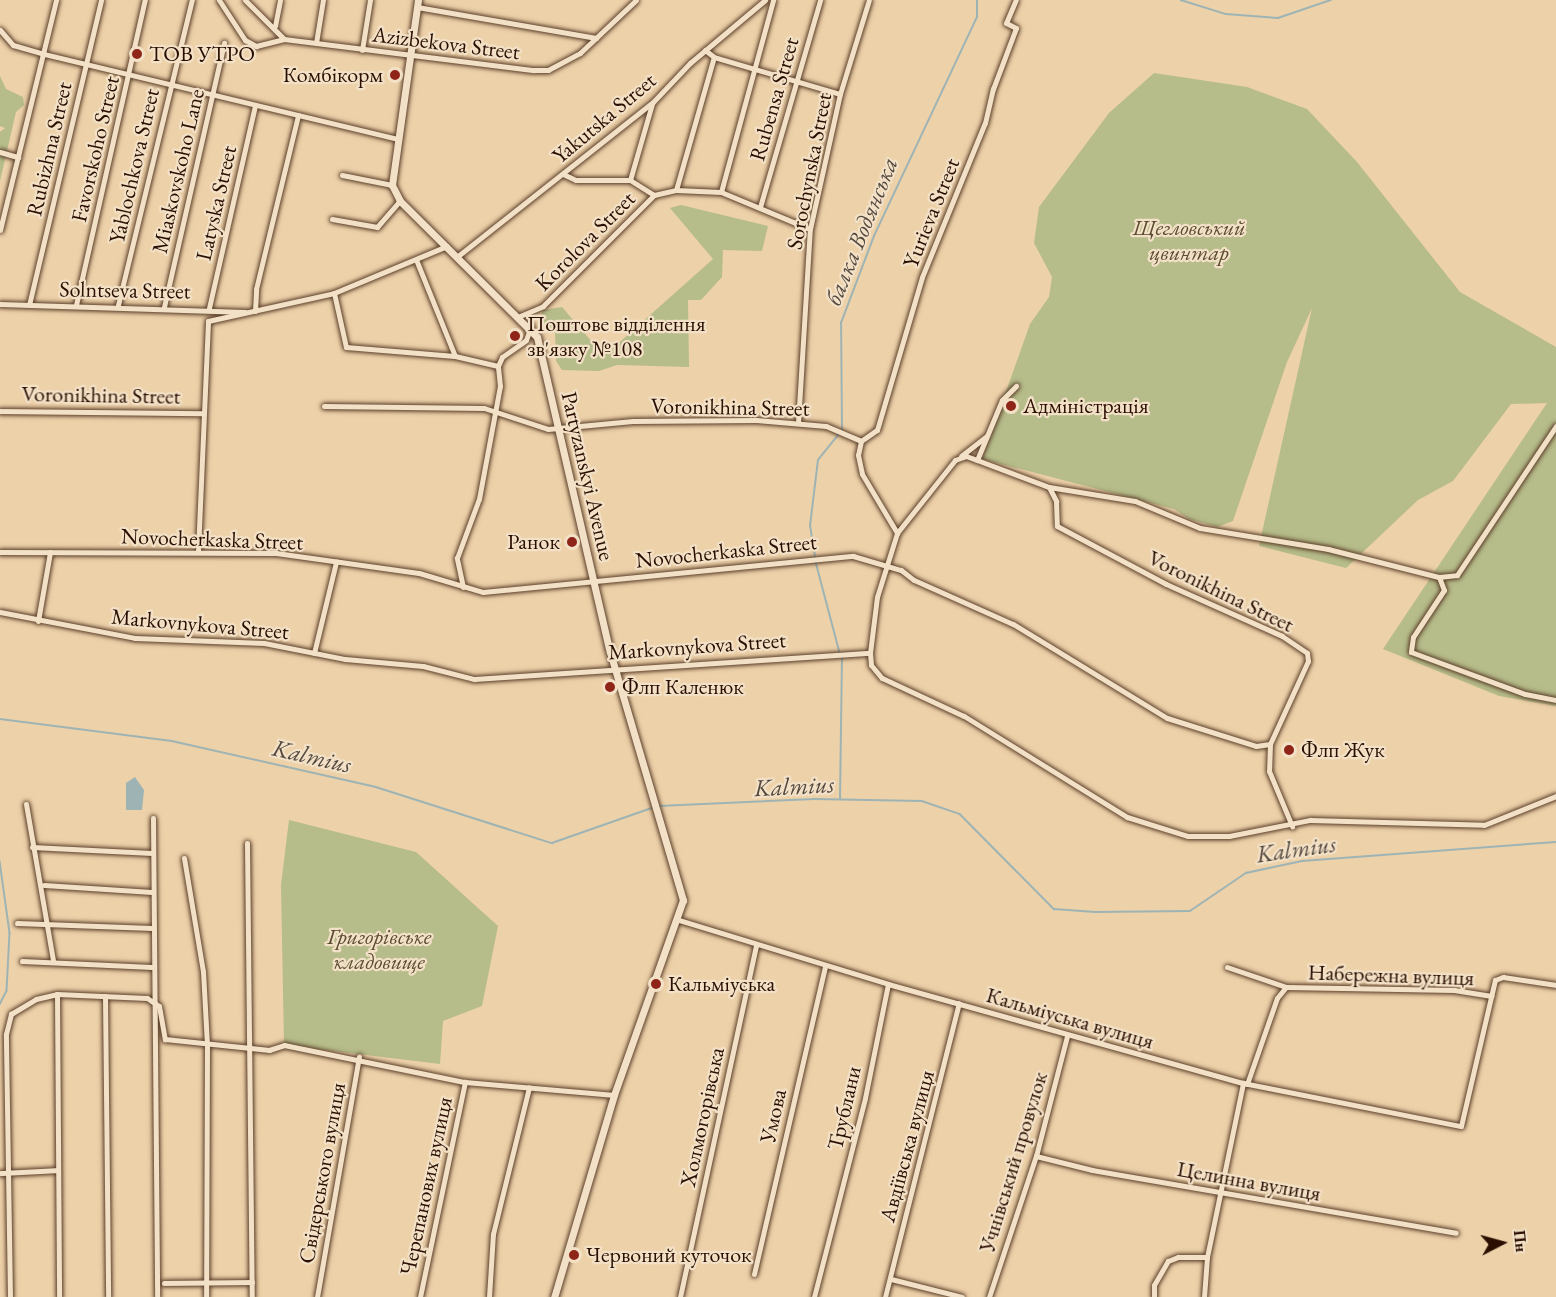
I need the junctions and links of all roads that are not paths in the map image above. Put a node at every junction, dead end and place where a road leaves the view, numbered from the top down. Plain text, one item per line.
1 (56, 0) edge
2 (100, 0) edge
3 (145, 0) edge
4 (192, 0) edge
5 (219, 0) edge
6 (244, 0) edge
7 (280, 0) edge
8 (323, 0) edge
9 (370, 0) edge
10 (636, 0) edge
11 (765, 0) edge
12 (773, 0) edge
13 (820, 0) edge
14 (869, 0) edge
15 (1016, 0) edge
16 (418, 4) edge
17 (275, 26) junction
18 (0, 30) edge
19 (596, 38) junction
20 (284, 39) junction
21 (224, 43) dead end
22 (316, 43) junction
23 (362, 50) junction
24 (705, 50) junction
25 (410, 52) junction
26 (44, 54) junction
27 (714, 57) junction
28 (86, 64) junction
29 (755, 69) junction
30 (129, 75) junction
31 (797, 82) junction
32 (171, 85) junction
33 (840, 94) junction
34 (212, 95) junction
35 (653, 102) junction
36 (255, 105) junction
37 (298, 115) junction
38 (397, 139) junction
39 (0, 152) edge
40 (18, 157) junction
41 (563, 174) junction
42 (342, 176) dead end
43 (630, 180) junction
44 (392, 185) junction
45 (676, 190) junction
46 (721, 192) junction
47 (654, 195) junction
48 (400, 201) junction
49 (760, 207) junction
50 (332, 219) dead end
51 (0, 230) edge
52 (810, 230) junction
53 (447, 246) junction
54 (458, 256) junction
55 (417, 262) junction
56 (334, 293) junction
57 (0, 304) edge
58 (29, 305) junction
59 (76, 305) junction
60 (118, 305) junction
61 (164, 307) junction
62 (209, 308) junction
63 (252, 312) junction
64 (520, 316) junction
65 (531, 326) junction
66 (455, 356) junction
67 (498, 366) junction
68 (1016, 386) dead end
69 (324, 406) dead end
70 (0, 411) edge
71 (493, 411) junction
72 (201, 413) junction
73 (798, 423) junction
74 (1556, 426) edge
75 (559, 427) junction
76 (988, 435) junction
77 (861, 441) junction
78 (955, 460) junction
79 (977, 460) junction
80 (1049, 487) junction
81 (897, 534) junction
82 (198, 551) junction
83 (0, 552) edge
84 (50, 552) junction
85 (336, 562) junction
86 (885, 566) junction
87 (1439, 577) junction
88 (594, 582) junction
89 (463, 587) junction
90 (0, 612) edge
91 (39, 621) junction
92 (314, 652) junction
93 (870, 653) junction
94 (614, 667) junction
95 (1556, 700) edge
96 (1270, 744) junction
97 (1556, 796) edge
98 (26, 804) dead end
99 (153, 818) dead end
100 (1292, 825) junction
101 (247, 843) dead end
102 (32, 847) junction
103 (152, 853) junction
104 (184, 858) dead end
105 (44, 885) junction
106 (152, 892) junction
107 (676, 919) junction
108 (17, 923) dead end
109 (51, 923) junction
110 (152, 928) junction
111 (756, 945) junction
112 (22, 961) dead end
113 (53, 961) junction
114 (825, 966) junction
115 (152, 967) junction
116 (1227, 967) dead end
117 (888, 984) junction
118 (1556, 985) edge
119 (1286, 987) junction
120 (57, 994) junction
121 (105, 996) junction
122 (1492, 996) junction
123 (155, 1002) junction
124 (959, 1002) junction
125 (1067, 1036) junction
126 (207, 1044) junction
127 (249, 1048) junction
128 (359, 1057) junction
129 (465, 1082) junction
130 (1245, 1084) junction
131 (529, 1087) junction
132 (614, 1095) junction
133 (1036, 1156) junction
134 (57, 1170) junction
135 (0, 1173) edge
136 (8, 1173) junction
137 (1220, 1192) junction
138 (1456, 1233) dead end
139 (1207, 1257) junction
140 (753, 1274) dead end
141 (891, 1279) junction
142 (206, 1282) junction
143 (252, 1282) junction
144 (164, 1283) dead end
145 (315, 1296) edge
146 (10, 1297) edge
147 (59, 1297) edge
148 (108, 1297) edge
149 (157, 1297) edge
150 (206, 1297) edge
151 (252, 1297) edge
152 (420, 1297) edge
153 (489, 1297) edge
154 (555, 1297) edge
155 (680, 1297) edge
156 (814, 1297) edge
157 (885, 1297) edge
158 (962, 1297) edge
159 (989, 1297) edge
160 (1154, 1297) edge
161 (1204, 1297) edge

1 - 26 street
2 - 28 street, Rubizhna Street
3 - 30 street, Favorskoho Street
4 - 32 street, Yablochkova Street
5 - 20 street
6 - 17 street
7 - 17 street
8 - 22 street
9 - 23 street
10 - 19 street, Azizbekova Street
11 - 24 street, Yakutska Street
12 - 29 street
13 - 31 street, Rubensa Street
14 - 33 street, Sorochynska Street
15 - 77 street, Yurieva Street
16 - 19 street
16 - 25 street
17 - 20 street
18 - 26 street
19 - 25 street, Azizbekova Street
20 - 22 street, Azizbekova Street
21 - 34 street, Miaskovskoho Lane
22 - 23 street, Azizbekova Street
23 - 25 street, Azizbekova Street
24 - 27 street
24 - 35 street, Yakutska Street
25 - 38 street
26 - 28 street
26 - 40 street
27 - 29 street
27 - 45 street
28 - 30 street
28 - 58 street, Rubizhna Street
29 - 31 street
29 - 46 street
30 - 32 street
30 - 59 street, Favorskoho Street
31 - 33 street
31 - 49 street, Rubensa Street
32 - 34 street
32 - 60 street, Yablochkova Street
33 - 52 street, Sorochynska Street
34 - 36 street
34 - 61 street, Miaskovskoho Lane
35 - 41 street, Yakutska Street
35 - 43 street
36 - 37 street
36 - 62 street, Latyska Street
37 - 38 street
37 - 63 street
38 - 44 street
39 - 40 street
40 - 51 street
41 - 43 street
41 - 54 street, Yakutska Street
42 - 44 street
43 - 47 street
44 - 48 street
45 - 46 street, Korolova Street
45 - 47 street, Korolova Street
46 - 49 street, Korolova Street
47 - 64 street, Korolova Street
48 - 50 street
48 - 53 street
49 - 52 street, Korolova Street
52 - 73 street, Sorochynska Street
53 - 54 street
53 - 55 street, Solntseva Street
54 - 64 street
55 - 56 street, Solntseva Street
55 - 66 street
56 - 63 street, Solntseva Street
56 - 66 street
57 - 58 street, Solntseva Street
58 - 59 street, Solntseva Street
59 - 60 street, Solntseva Street
60 - 61 street, Solntseva Street
61 - 62 street, Solntseva Street
62 - 63 street, Solntseva Street
63 - 72 street, Voronikhina Street
64 - 65 street
65 - 67 street
65 - 75 street, Partyzanskyi Avenue
66 - 67 street
67 - 71 street
68 - 76 street
69 - 71 street, Voronikhina Street
70 - 72 street, Voronikhina Street
71 - 75 street, Voronikhina Street
71 - 89 street
72 - 82 street, Voronikhina Street
73 - 75 street, Voronikhina Street
73 - 77 street, Voronikhina Street
74 - 87 street
75 - 88 street, Partyzanskyi Avenue
76 - 78 street
76 - 79 street
77 - 81 street
78 - 79 street
78 - 81 street
79 - 80 street
80 - 87 street
80 - 96 street, Voronikhina Street
81 - 86 street
82 - 84 street, Novocherkaska Street
82 - 85 street, Novocherkaska Street
83 - 84 street, Novocherkaska Street
84 - 91 street
85 - 89 street, Novocherkaska Street
85 - 92 street
86 - 88 street, Novocherkaska Street
86 - 93 street
86 - 96 street, Novocherkaska Street
87 - 95 street
88 - 89 street, Novocherkaska Street
88 - 94 street, Partyzanskyi Avenue
90 - 91 street, Markovnykova Street
91 - 92 street, Markovnykova Street
92 - 94 street, Markovnykova Street
93 - 94 street, Markovnykova Street
93 - 100 street
94 - 107 street, Partyzanskyi Avenue
96 - 100 street, Voronikhina Street
97 - 100 street
98 - 102 street
99 - 103 street
101 - 127 street
102 - 103 street
102 - 105 street
103 - 106 street
104 - 126 street
105 - 106 street
105 - 109 street
106 - 110 street
107 - 111 street, Кальміуська вулиця
107 - 132 street, Partyzanskyi Avenue
108 - 109 street
109 - 110 street
109 - 113 street
110 - 115 street
111 - 114 street, Кальміуська вулиця
111 - 155 street, Холмогорівська
112 - 113 street
113 - 115 street
114 - 117 street, Кальміуська вулиця
114 - 140 street, Умова
115 - 123 street
116 - 119 street
117 - 124 street, Кальміуська вулиця
117 - 156 street, Трублани
118 - 122 street, Набережна вулиця
119 - 122 street, Набережна вулиця
119 - 130 street, Набережна вулиця
120 - 121 street
120 - 134 street
120 - 136 street
121 - 123 street
121 - 148 street
122 - 130 street, Кальміуська вулиця
123 - 126 street
123 - 149 street
124 - 125 street, Кальміуська вулиця
124 - 141 street, Авдіївська вулиця
125 - 130 street, Кальміуська вулиця
125 - 133 street, Учнівський провулок
126 - 127 street
126 - 142 street
127 - 128 street
127 - 143 street
128 - 129 street
128 - 145 street, Свiдерського вулиця
129 - 131 street
129 - 152 street, Черепанових вулиця
130 - 137 street, Набережна вулиця
131 - 132 street
131 - 153 street
132 - 154 street, Partyzanskyi Avenue
133 - 137 street, Целинна вулиця
133 - 159 street, Учнівський провулок
134 - 136 street
134 - 147 street
135 - 136 street
136 - 146 street
137 - 138 street, Целинна вулиця
137 - 139 street, Набережна вулиця
139 - 160 street
139 - 161 street, Набережна вулиця
141 - 157 street, Авдіївська вулиця
141 - 158 street
142 - 143 street
142 - 144 street
142 - 150 street
143 - 151 street

